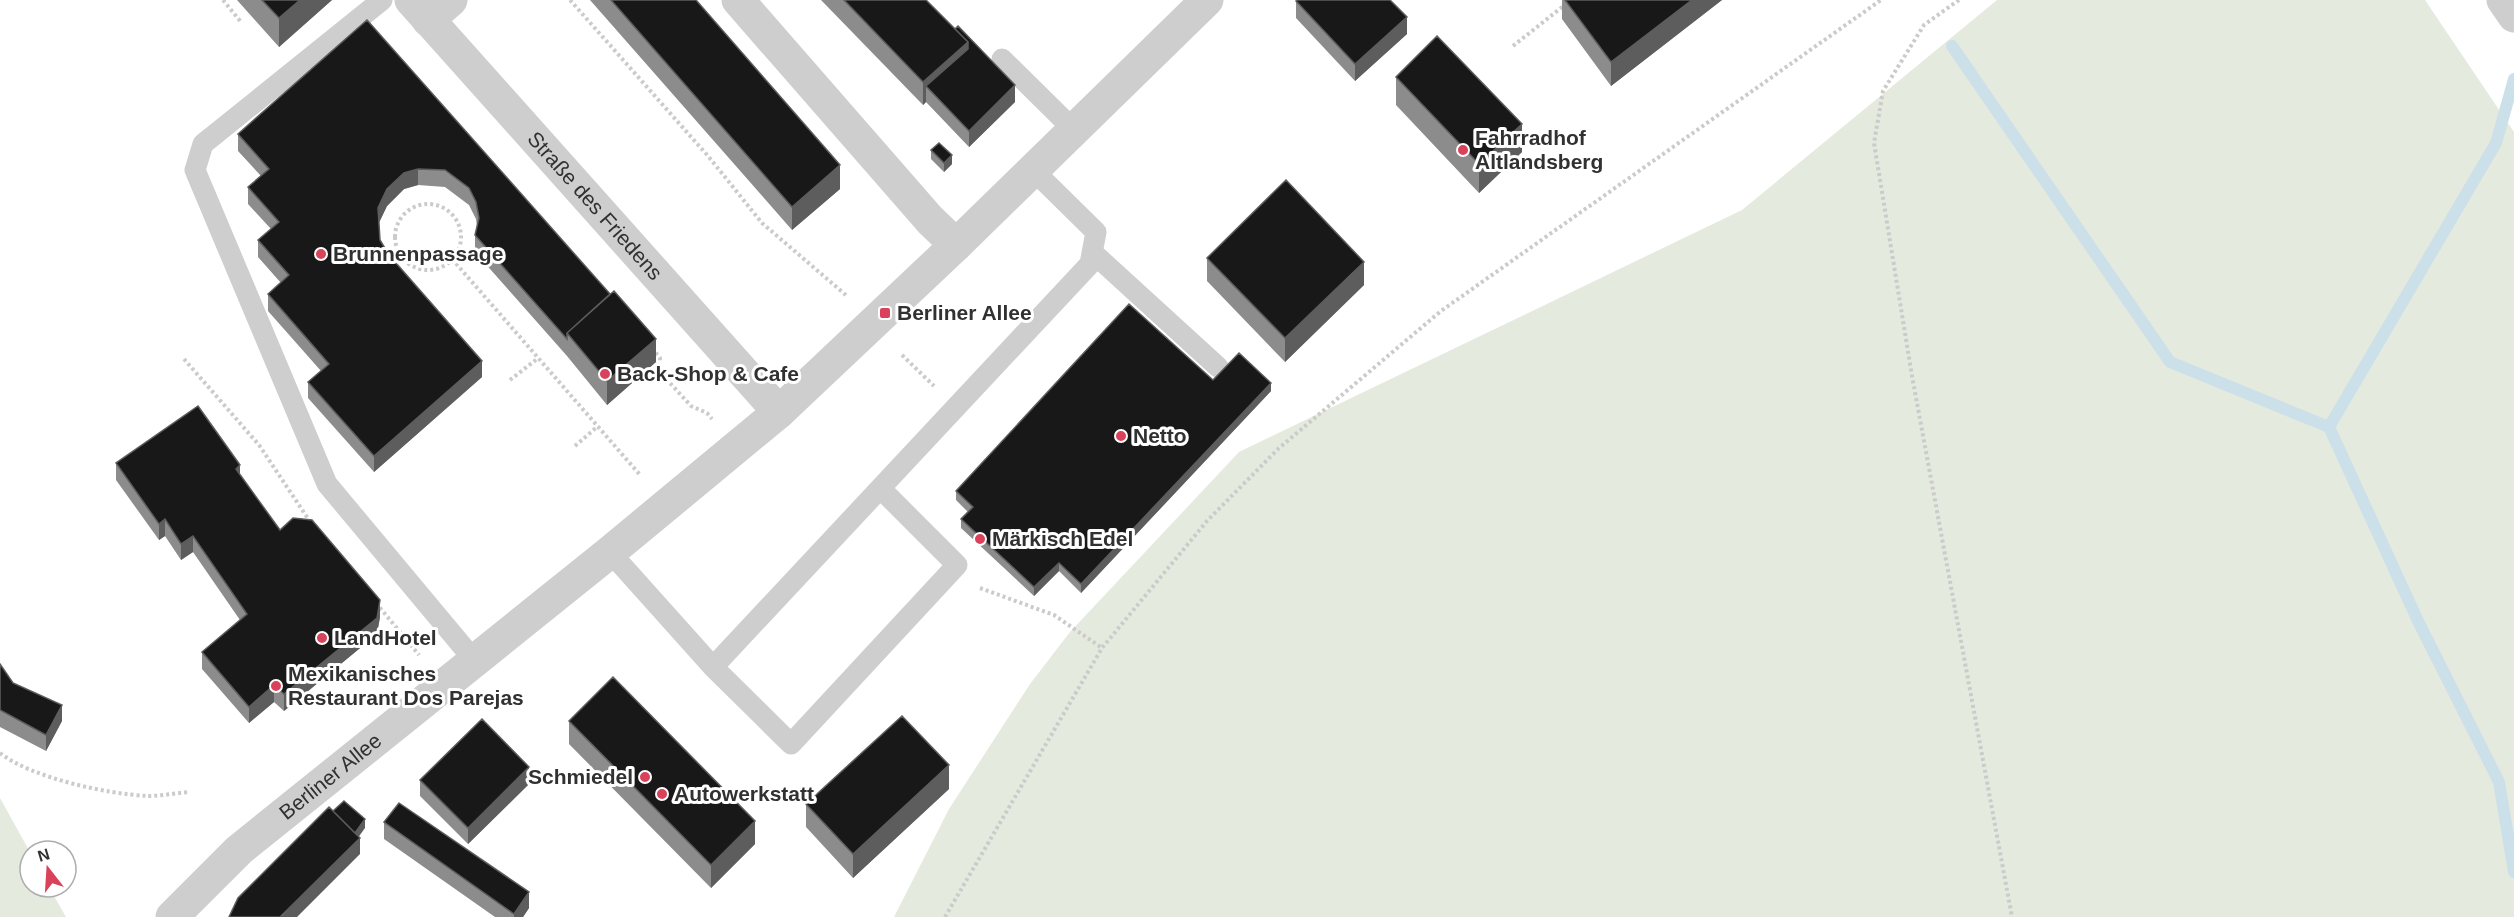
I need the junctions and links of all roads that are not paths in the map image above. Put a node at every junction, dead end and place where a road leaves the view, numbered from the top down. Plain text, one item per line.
1 (382, 0) edge
2 (738, 0) edge
3 (1207, 0) edge
4 (2503, 0) edge
5 (430, 7) edge
6 (2514, 16) edge
7 (1002, 58) dead end
8 (1074, 130) junction
9 (1034, 171) junction
10 (956, 246) junction
11 (1092, 252) junction
12 (1218, 367) dead end
13 (779, 412) junction
14 (880, 489) junction
15 (610, 552) junction
16 (474, 660) junction
17 (713, 667) junction
18 (172, 917) edge

1 - 16 lane
2 - 10 street
3 - 8 street, Berliner Allee
4 - 6 street
5 - 13 street, Straße des Friedens
7 - 8 lane
8 - 9 street, Berliner Allee
9 - 10 street, Berliner Allee
9 - 11 lane
10 - 13 street, Berliner Allee
11 - 12 lane
11 - 14 lane
13 - 15 street, Berliner Allee
14 - 17 lane
14 - 17 lane
15 - 16 street, Berliner Allee
15 - 17 lane
16 - 18 street, Berliner Allee

